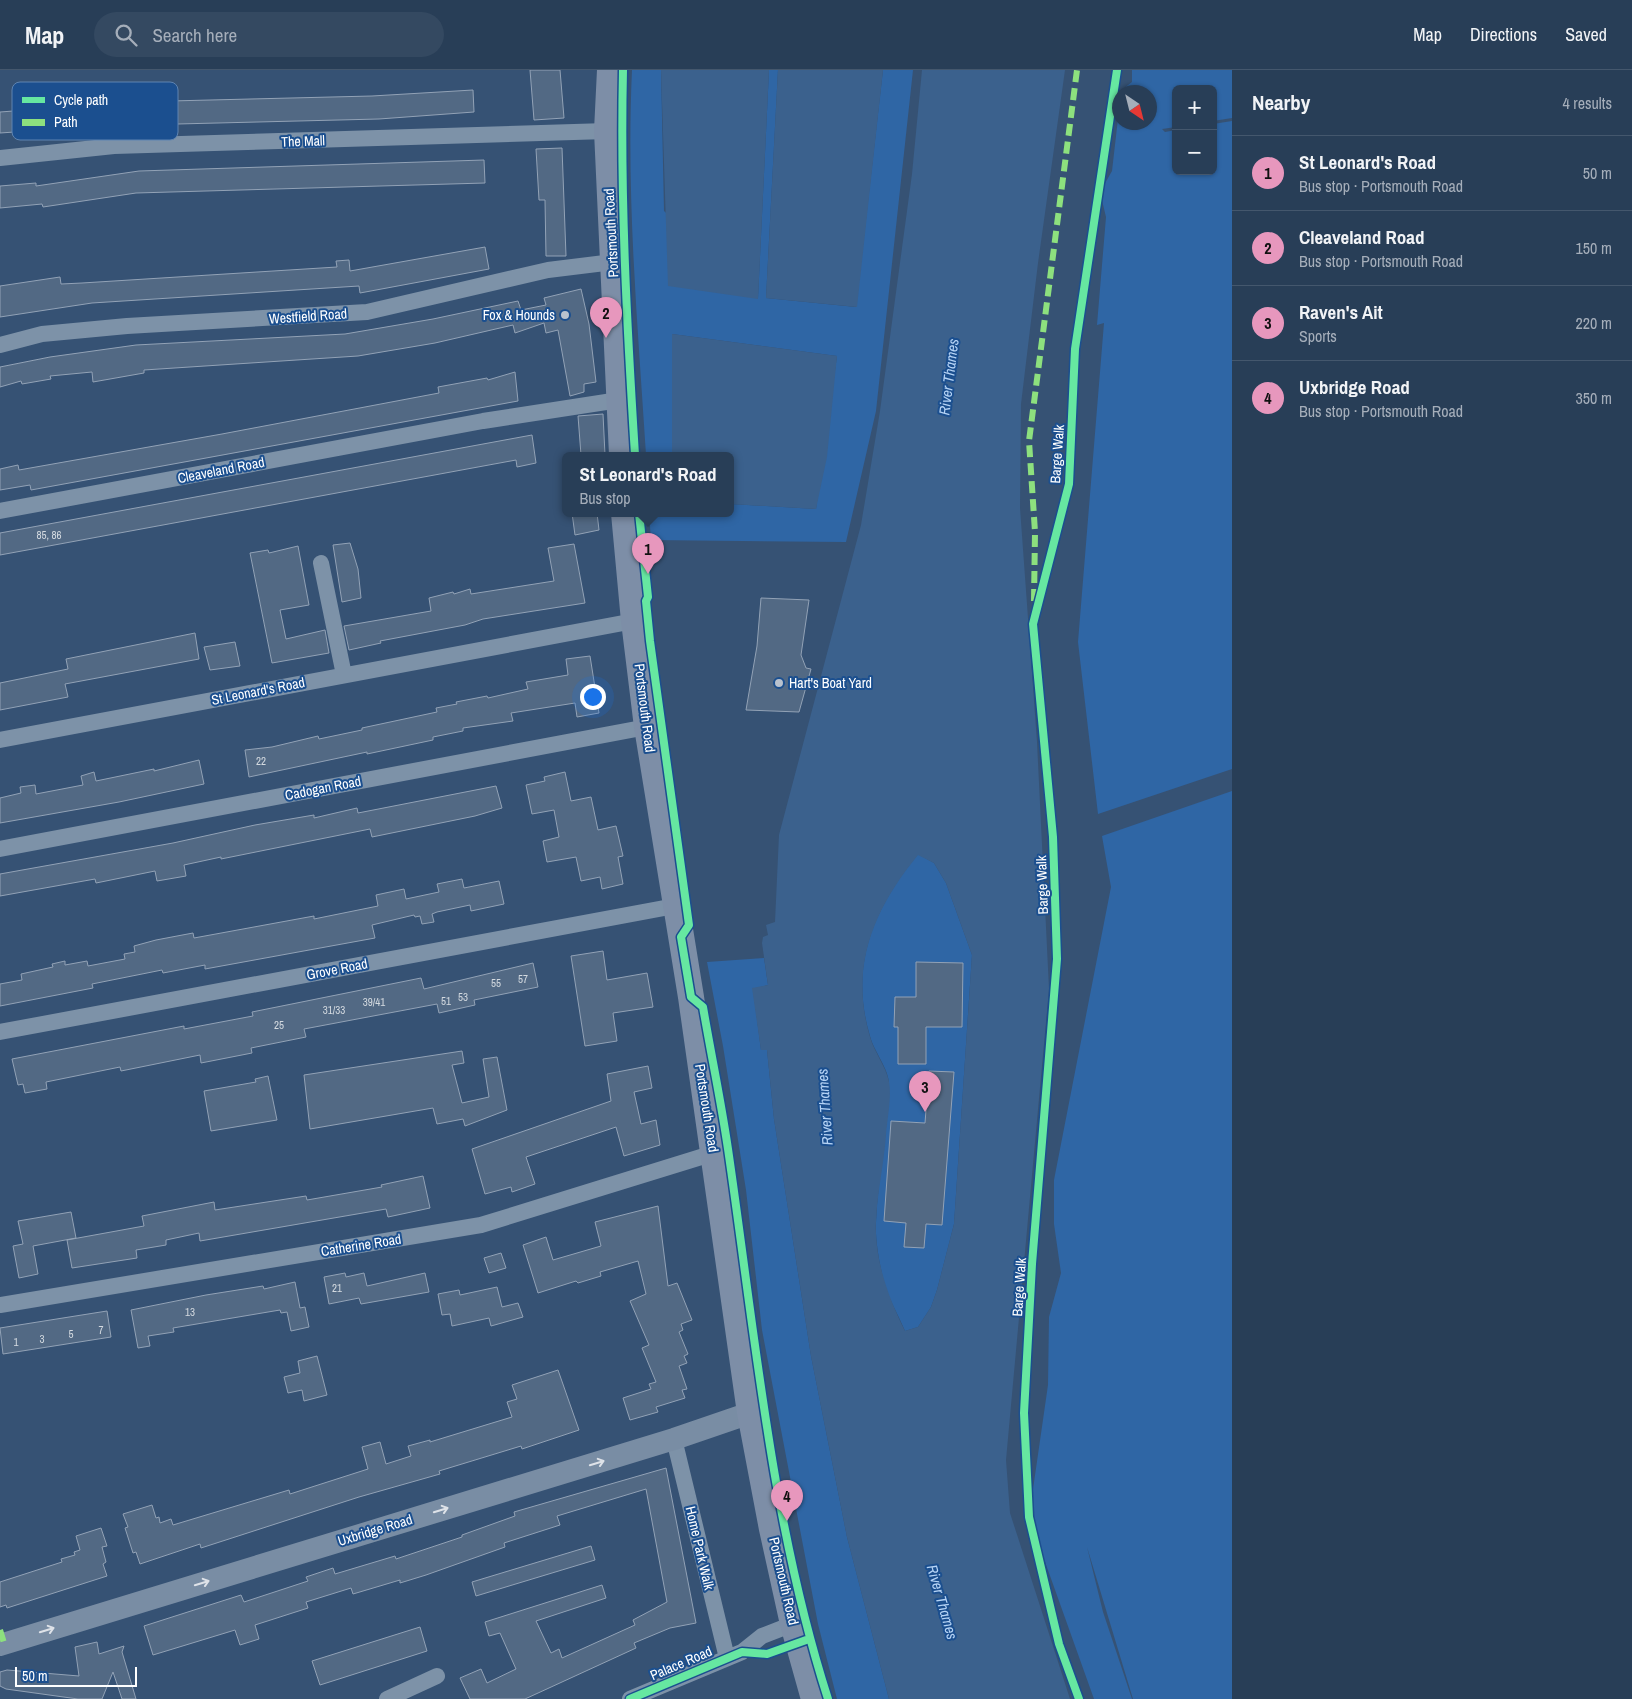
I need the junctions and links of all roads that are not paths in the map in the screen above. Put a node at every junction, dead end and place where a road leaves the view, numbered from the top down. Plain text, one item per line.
1 (610, 70) edge
2 (607, 131) junction
3 (0, 158) edge
4 (613, 262) junction
5 (0, 345) edge
6 (619, 400) junction
7 (622, 452) edge
8 (0, 511) edge
9 (624, 517) edge
10 (321, 563) dead end
11 (634, 621) junction
12 (344, 675) junction
13 (647, 727) junction
14 (0, 740) edge
15 (0, 849) edge
16 (675, 906) junction
17 (0, 1032) edge
18 (714, 1153) junction
19 (0, 1305) edge
20 (750, 1413) junction
21 (674, 1439) junction
22 (793, 1624) junction
23 (0, 1644) edge
24 (727, 1658) junction
25 (437, 1676) dead end
26 (387, 1699) edge
27 (630, 1699) edge
28 (814, 1699) edge

1 - 2 main road, Portsmouth Road
2 - 3 street, The Mall
2 - 4 main road, Portsmouth Road
4 - 5 street, Westfield Road
4 - 6 main road, Portsmouth Road
6 - 7 main road, Portsmouth Road
6 - 8 street, Cleaveland Road
9 - 11 main road, Portsmouth Road
10 - 12 street
11 - 12 street, St Leonard's Road
11 - 13 main road, Portsmouth Road
12 - 14 street, St Leonard's Road
13 - 15 street, Cadogan Road
13 - 16 main road, Portsmouth Road
16 - 17 street, Grove Road
16 - 18 main road, Portsmouth Road
18 - 19 street, Catherine Road
18 - 20 main road, Portsmouth Road
20 - 21 street, Uxbridge Road
20 - 22 main road, Portsmouth Road
23 -> 21 street, Uxbridge Road
21 - 24 street, Home Park Walk
22 - 24 street, Palace Road
22 - 28 main road, Portsmouth Road
24 - 27 street, Palace Road
25 - 26 street

